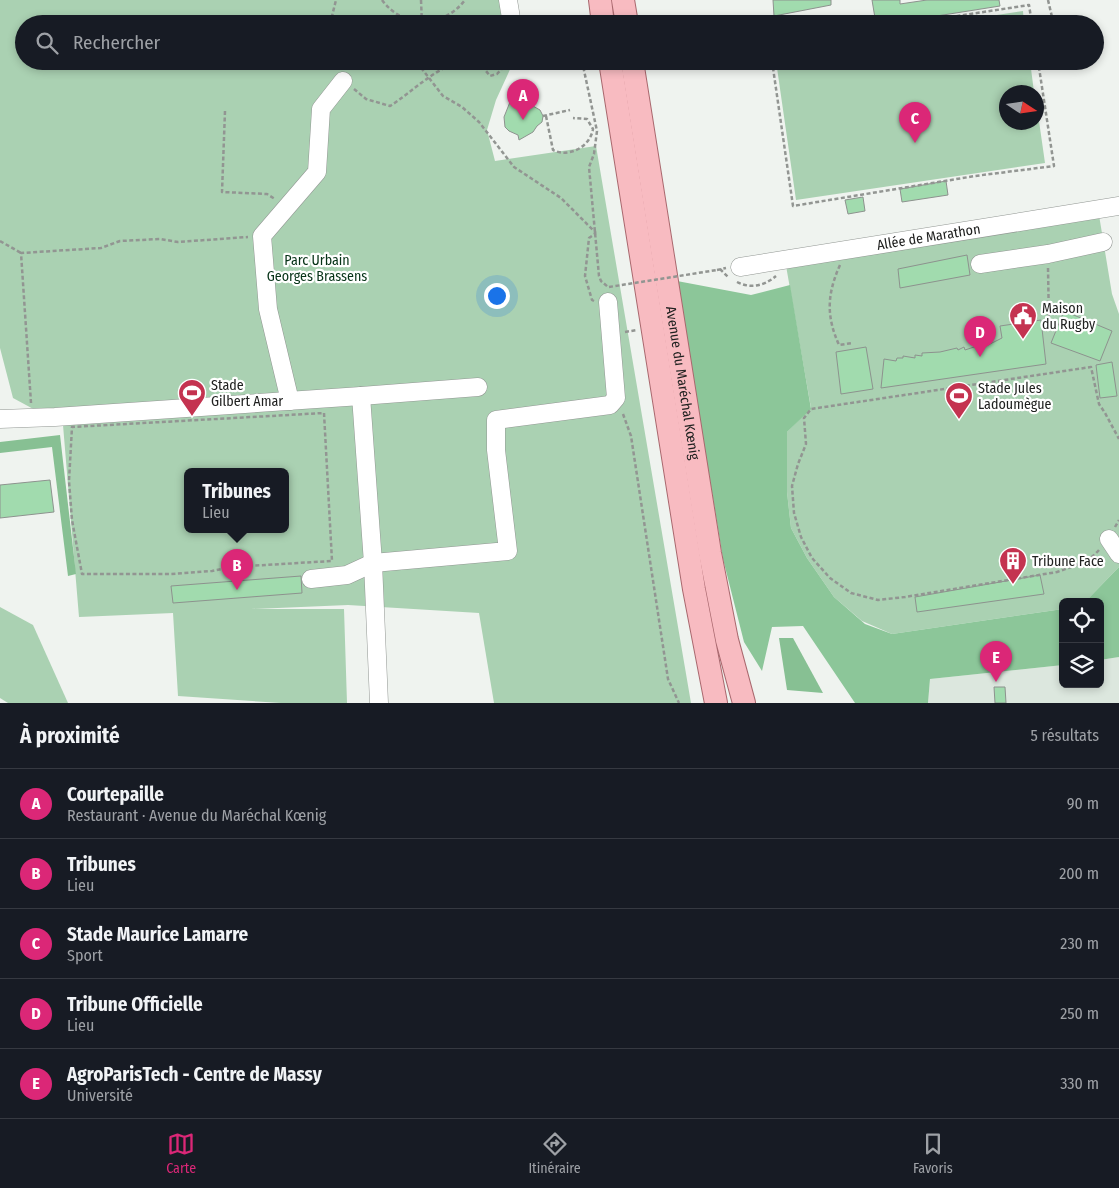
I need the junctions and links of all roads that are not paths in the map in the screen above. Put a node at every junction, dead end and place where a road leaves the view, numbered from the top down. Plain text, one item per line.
1 (508, 0) edge
2 (600, 0) edge
3 (623, 0) edge
4 (510, 15) edge
5 (602, 15) edge
6 (625, 15) edge
7 (611, 70) edge
8 (633, 70) edge
9 (343, 81) road end
10 (1119, 206) edge
11 (1103, 242) dead end
12 (980, 264) dead end
13 (733, 268) road end
14 (608, 299) road end
15 (478, 386) dead end
16 (361, 396) junction
17 (290, 401) junction
18 (0, 419) edge
19 (1109, 539) road end
20 (1119, 554) edge
21 (373, 563) junction
22 (311, 579) dead end
23 (379, 703) edge
24 (716, 703) edge
25 (744, 703) edge

1 - 4 lane
2 - 5 main road
3 - 6 main road
7 - 24 main road, Avenue du Maréchal Kœnig
8 - 25 main road, Avenue du Maréchal Kœnig
9 - 17 lane
10 - 13 lane, Allée de Marathon
11 - 12 lane
14 - 21 lane
15 - 16 lane
16 - 17 lane
16 - 21 lane
17 - 18 lane
19 - 20 lane
21 - 22 lane
21 - 23 lane

